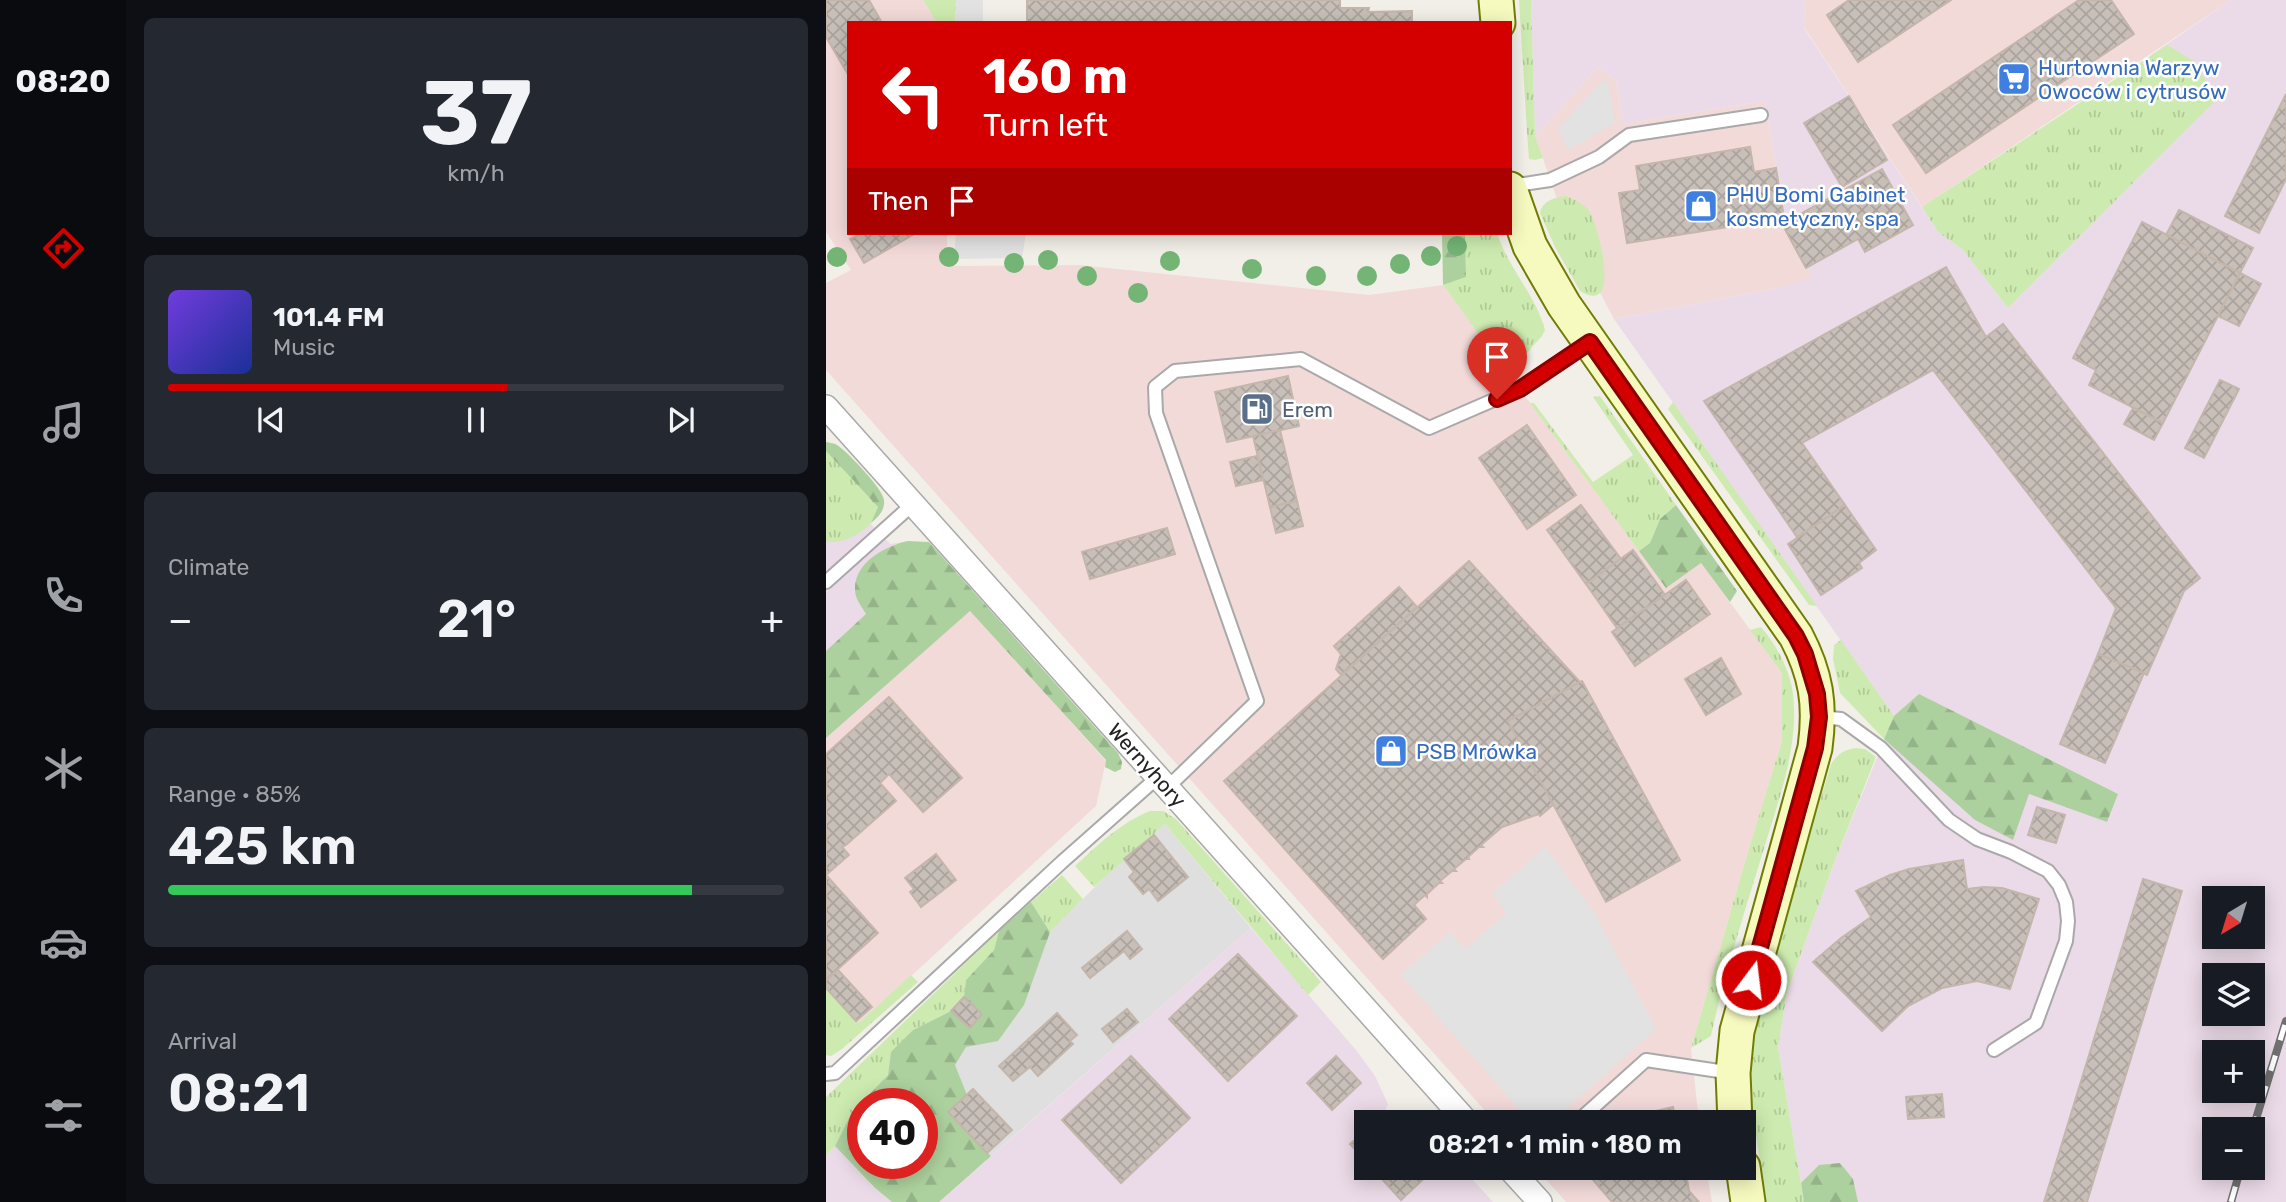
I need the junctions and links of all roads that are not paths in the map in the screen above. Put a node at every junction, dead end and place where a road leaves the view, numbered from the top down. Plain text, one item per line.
1 (1496, 0) edge
2 (1498, 21) edge
3 (1761, 115) dead end
4 (1512, 187) edge
5 (1512, 193) edge
6 (1590, 342) junction
7 (826, 407) edge
8 (913, 504) junction
9 (826, 582) edge
10 (1819, 717) junction
11 (1163, 783) junction
12 (1994, 1050) dead end
13 (1732, 1073) junction
14 (826, 1074) edge
15 (1456, 1110) edge
16 (1590, 1110) edge
17 (1734, 1110) edge
18 (1524, 1180) edge
19 (1745, 1180) edge
20 (1540, 1202) edge
21 (1748, 1202) edge

1 - 2 street
3 - 4 lane
5 - 6 street
6 - 10 street
6 - 11 lane
7 - 8 street, Wernyhory
8 - 9 lane
8 - 11 street, Wernyhory
10 - 12 lane
10 - 13 street
11 - 14 lane
11 - 15 street, Wernyhory
13 - 16 lane
13 - 17 street
18 - 20 street
19 - 21 street

